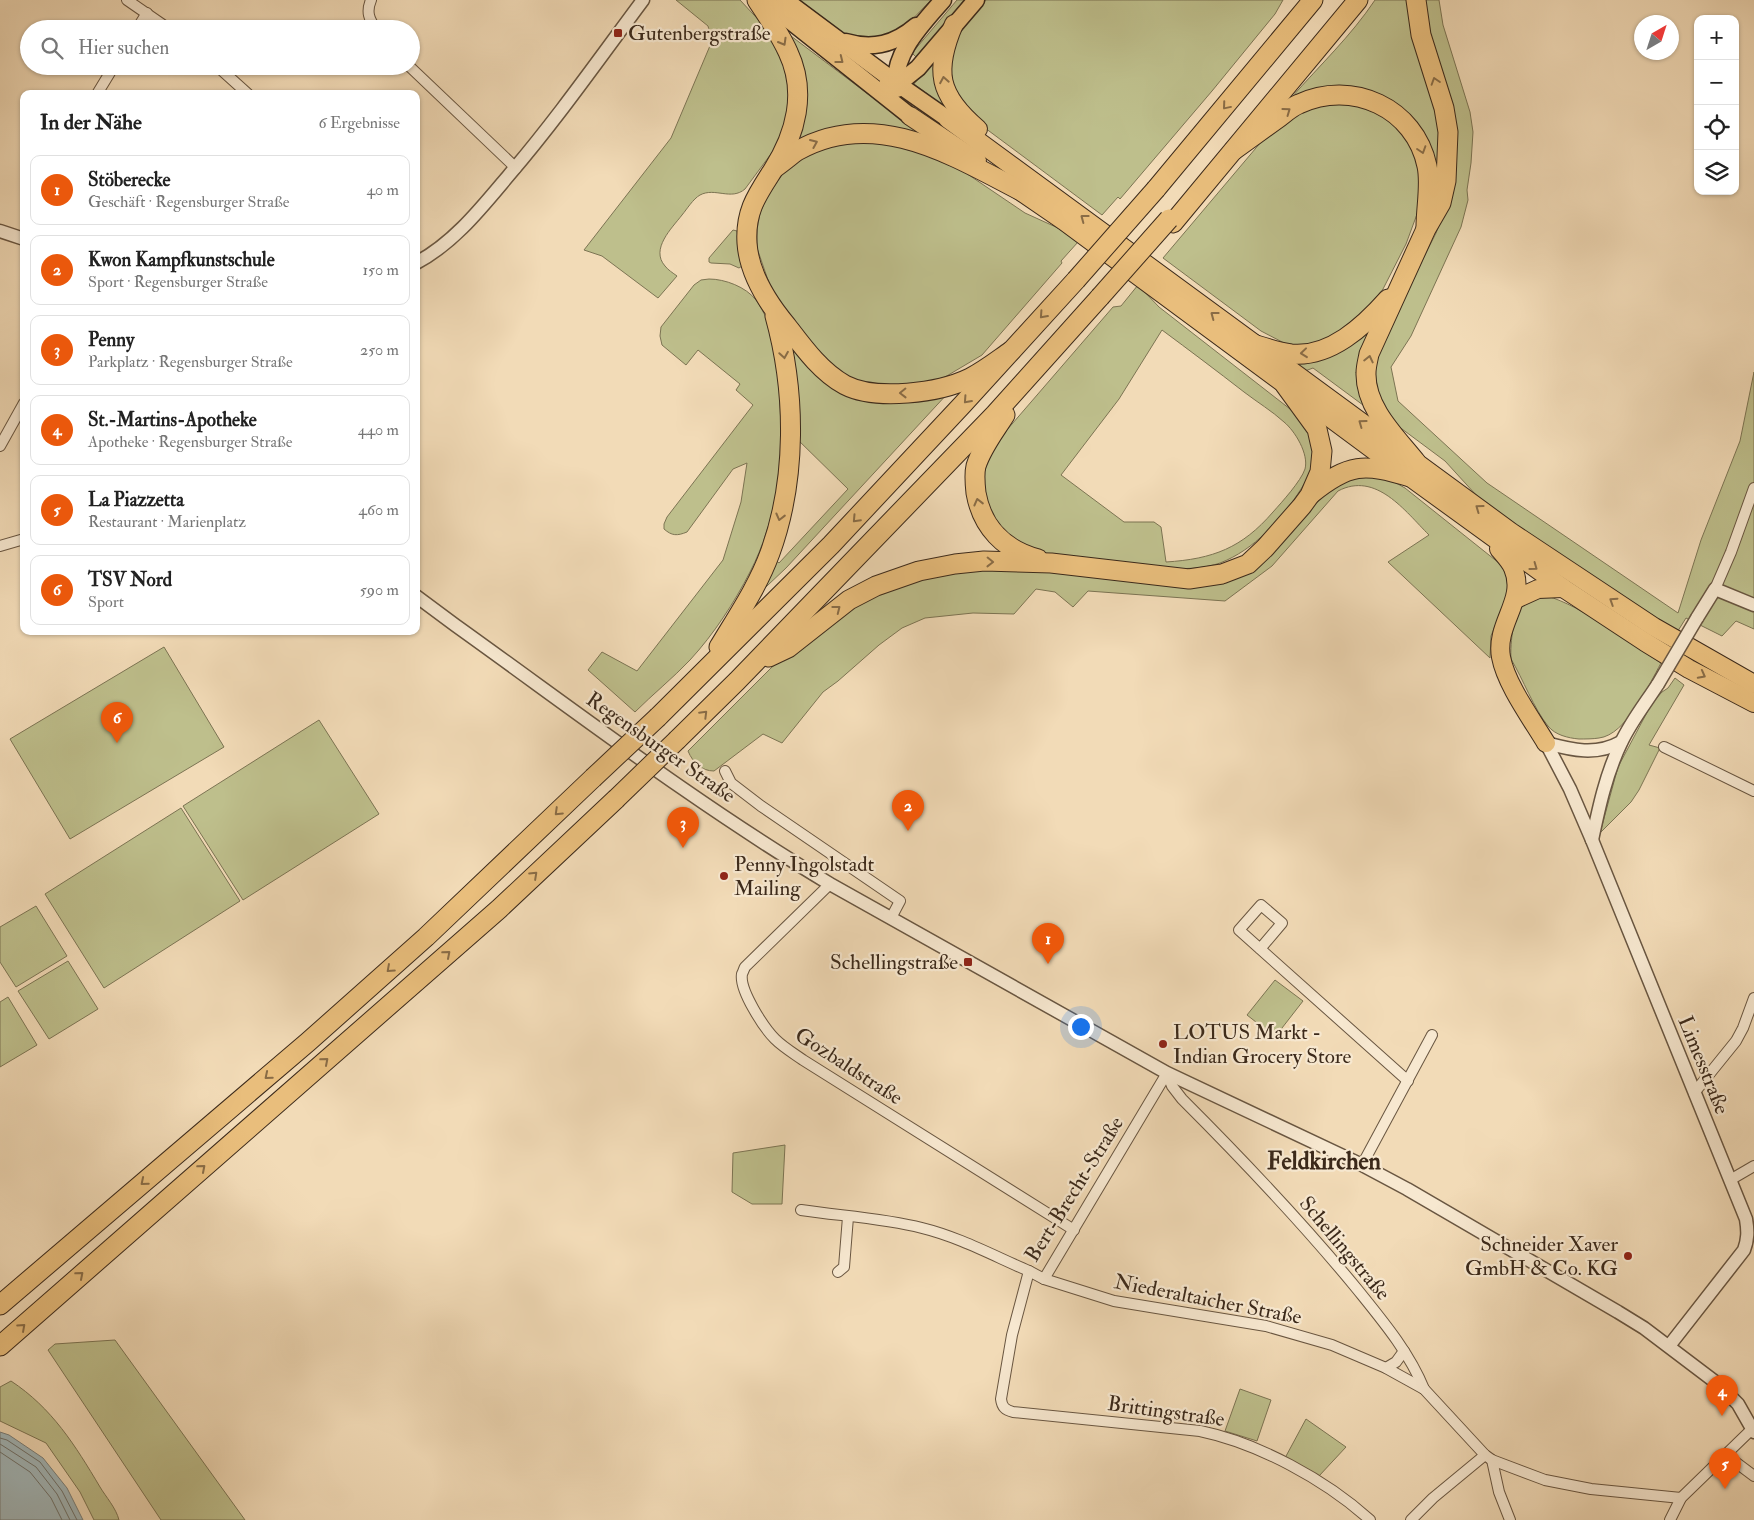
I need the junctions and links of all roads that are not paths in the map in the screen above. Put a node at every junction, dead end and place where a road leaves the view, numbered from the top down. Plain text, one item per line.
1 (127, 0) edge
2 (371, 0) edge
3 (643, 0) edge
4 (757, 0) edge
5 (764, 0) edge
6 (785, 0) edge
7 (943, 0) edge
8 (976, 0) edge
9 (1295, 0) edge
10 (1313, 0) edge
11 (1352, 0) edge
12 (1358, 0) edge
13 (1416, 0) edge
14 (146, 13) junction
15 (931, 13) junction
16 (142, 20) edge
17 (156, 20) edge
18 (370, 20) edge
19 (954, 24) junction
20 (1290, 28) junction
21 (842, 41) junction
22 (109, 75) edge
23 (228, 75) edge
24 (418, 75) edge
25 (895, 82) junction
26 (871, 84) junction
27 (99, 90) edge
28 (244, 90) edge
29 (910, 116) junction
30 (948, 119) joint
31 (1234, 150) junction
32 (516, 168) junction
33 (773, 170) junction
34 (1021, 172) junction
35 (1025, 193) junction
36 (1171, 221) junction
37 (1426, 229) junction
38 (0, 231) edge
39 (20, 237) edge
40 (420, 260) edge
41 (1399, 288) junction
42 (1103, 298) junction
43 (772, 308) junction
44 (1253, 344) junction
45 (1011, 351) junction
46 (1285, 385) junction
47 (1017, 399) junction
48 (20, 409) edge
49 (0, 446) edge
50 (1413, 470) junction
51 (1754, 488) edge
52 (1310, 495) junction
53 (1480, 529) junction
54 (20, 540) edge
55 (0, 546) edge
56 (1051, 564) junction
57 (1562, 588) junction
58 (1715, 589) junction
59 (1516, 598) junction
60 (420, 599) edge
61 (1754, 605) edge
62 (769, 657) junction
63 (707, 669) junction
64 (737, 681) junction
65 (1754, 684) edge
66 (1754, 703) edge
67 (1546, 742) junction
68 (1621, 742) junction
69 (1664, 747) dead end
70 (725, 771) dead end
71 (1754, 791) edge
72 (1592, 840) junction
73 (830, 884) junction
74 (890, 918) junction
75 (1260, 949) dead end
76 (1754, 998) edge
77 (1432, 1035) dead end
78 (1167, 1073) junction
79 (1408, 1080) junction
80 (1694, 1093) junction
81 (1362, 1165) junction
82 (1754, 1166) edge
83 (1730, 1180) junction
84 (801, 1210) dead end
85 (848, 1216) junction
86 (1074, 1230) junction
87 (1028, 1271) junction
88 (838, 1272) dead end
89 (1044, 1279) junction
90 (0, 1305) edge
91 (0, 1346) edge
92 (1669, 1346) junction
93 (1404, 1352) junction
94 (1386, 1368) junction
95 (1424, 1390) junction
96 (1000, 1399) joint
97 (1753, 1430) edge
98 (1726, 1455) junction
99 (1489, 1457) junction
100 (1754, 1476) edge
101 (1681, 1498) junction
102 (1370, 1520) edge
103 (1411, 1520) edge
104 (1510, 1520) edge
105 (1670, 1520) edge

1 - 14 street
2 - 18 street
3 - 32 street
4 -> 33 highway
5 -> 26 main road
6 - 21 main road
7 - 15 main road
8 - 19 main road
9 - 20 highway
10 - 20 highway
11 - 36 highway
12 - 31 highway
37 -> 13 highway
14 - 16 street
14 - 17 street
15 - 21 main road
15 - 25 main road
19 - 25 main road
34 -> 19 highway
20 -> 45 highway, bridge
21 - 25 main road
22 - 27 street
23 - 28 street
24 - 32 street
25 - 26 main road
25 - 29 main road
25 - 30 main road
26 - 29 main road
29 - 35 highway
30 - 34 highway
31 - 36 highway
31 -> 37 highway
32 - 40 street
33 -> 35 highway
33 - 43 highway
44 -> 34 highway
35 - 46 highway
36 - 42 highway, bridge
37 - 41 highway
38 - 39 street
41 -> 44 highway
50 -> 41 highway
42 - 47 highway
42 - 64 highway
45 -> 43 highway
43 -> 63 highway
50 -> 44 highway
45 -> 63 highway
46 - 50 highway
46 - 52 highway
56 -> 47 highway
47 - 62 highway
48 - 49 street
50 - 52 highway
50 - 53 highway
65 -> 50 highway
51 - 58 street
52 - 56 highway
53 -> 57 highway
53 - 59 highway
54 - 55 street
62 -> 56 highway
57 - 59 highway
57 -> 66 highway
58 - 61 street
58 - 68 street, bridge
59 - 67 highway
60 - 73 street, Regensburger Straße
62 - 64 highway
63 -> 90 highway, bridge
91 -> 64 highway, bridge
67 - 68 street
67 - 72 street, Limesstraße
68 - 72 street
69 - 71 street
70 - 74 street, Regensburger Straße
72 - 80 street, Limesstraße
73 - 74 street, Regensburger Straße
73 - 86 street, Gozbaldstraße
74 - 78 street, Regensburger Straße
75 - 79 street
76 - 80 street
77 - 79 street
78 - 81 street, Regensburger Straße
78 - 86 street, Bert-Brecht-Straße
78 - 93 street, Schellingstraße
79 - 81 street
80 - 83 street, Limesstraße
81 - 92 street, Regensburger Straße
82 - 83 street
83 - 92 street, Limesstraße
84 - 85 street
85 - 87 street
85 - 88 street
86 - 89 street, Bert-Brecht-Straße
87 - 89 street, Bert-Brecht-Straße
87 - 96 street, Bert-Brecht-Straße
89 - 94 street, Niederaltaicher Straße
92 - 97 street, Regensburger Straße
93 - 94 street
93 - 95 street, Schellingstraße
94 - 95 street, Niederaltaicher Straße
95 - 99 street, Niederaltaicher Straße
96 - 102 street, Brittingstraße
97 - 98 street
98 - 100 street
98 - 101 street
99 - 101 street, Niederaltaicher Straße
99 - 103 street
99 - 104 street
101 - 105 street

